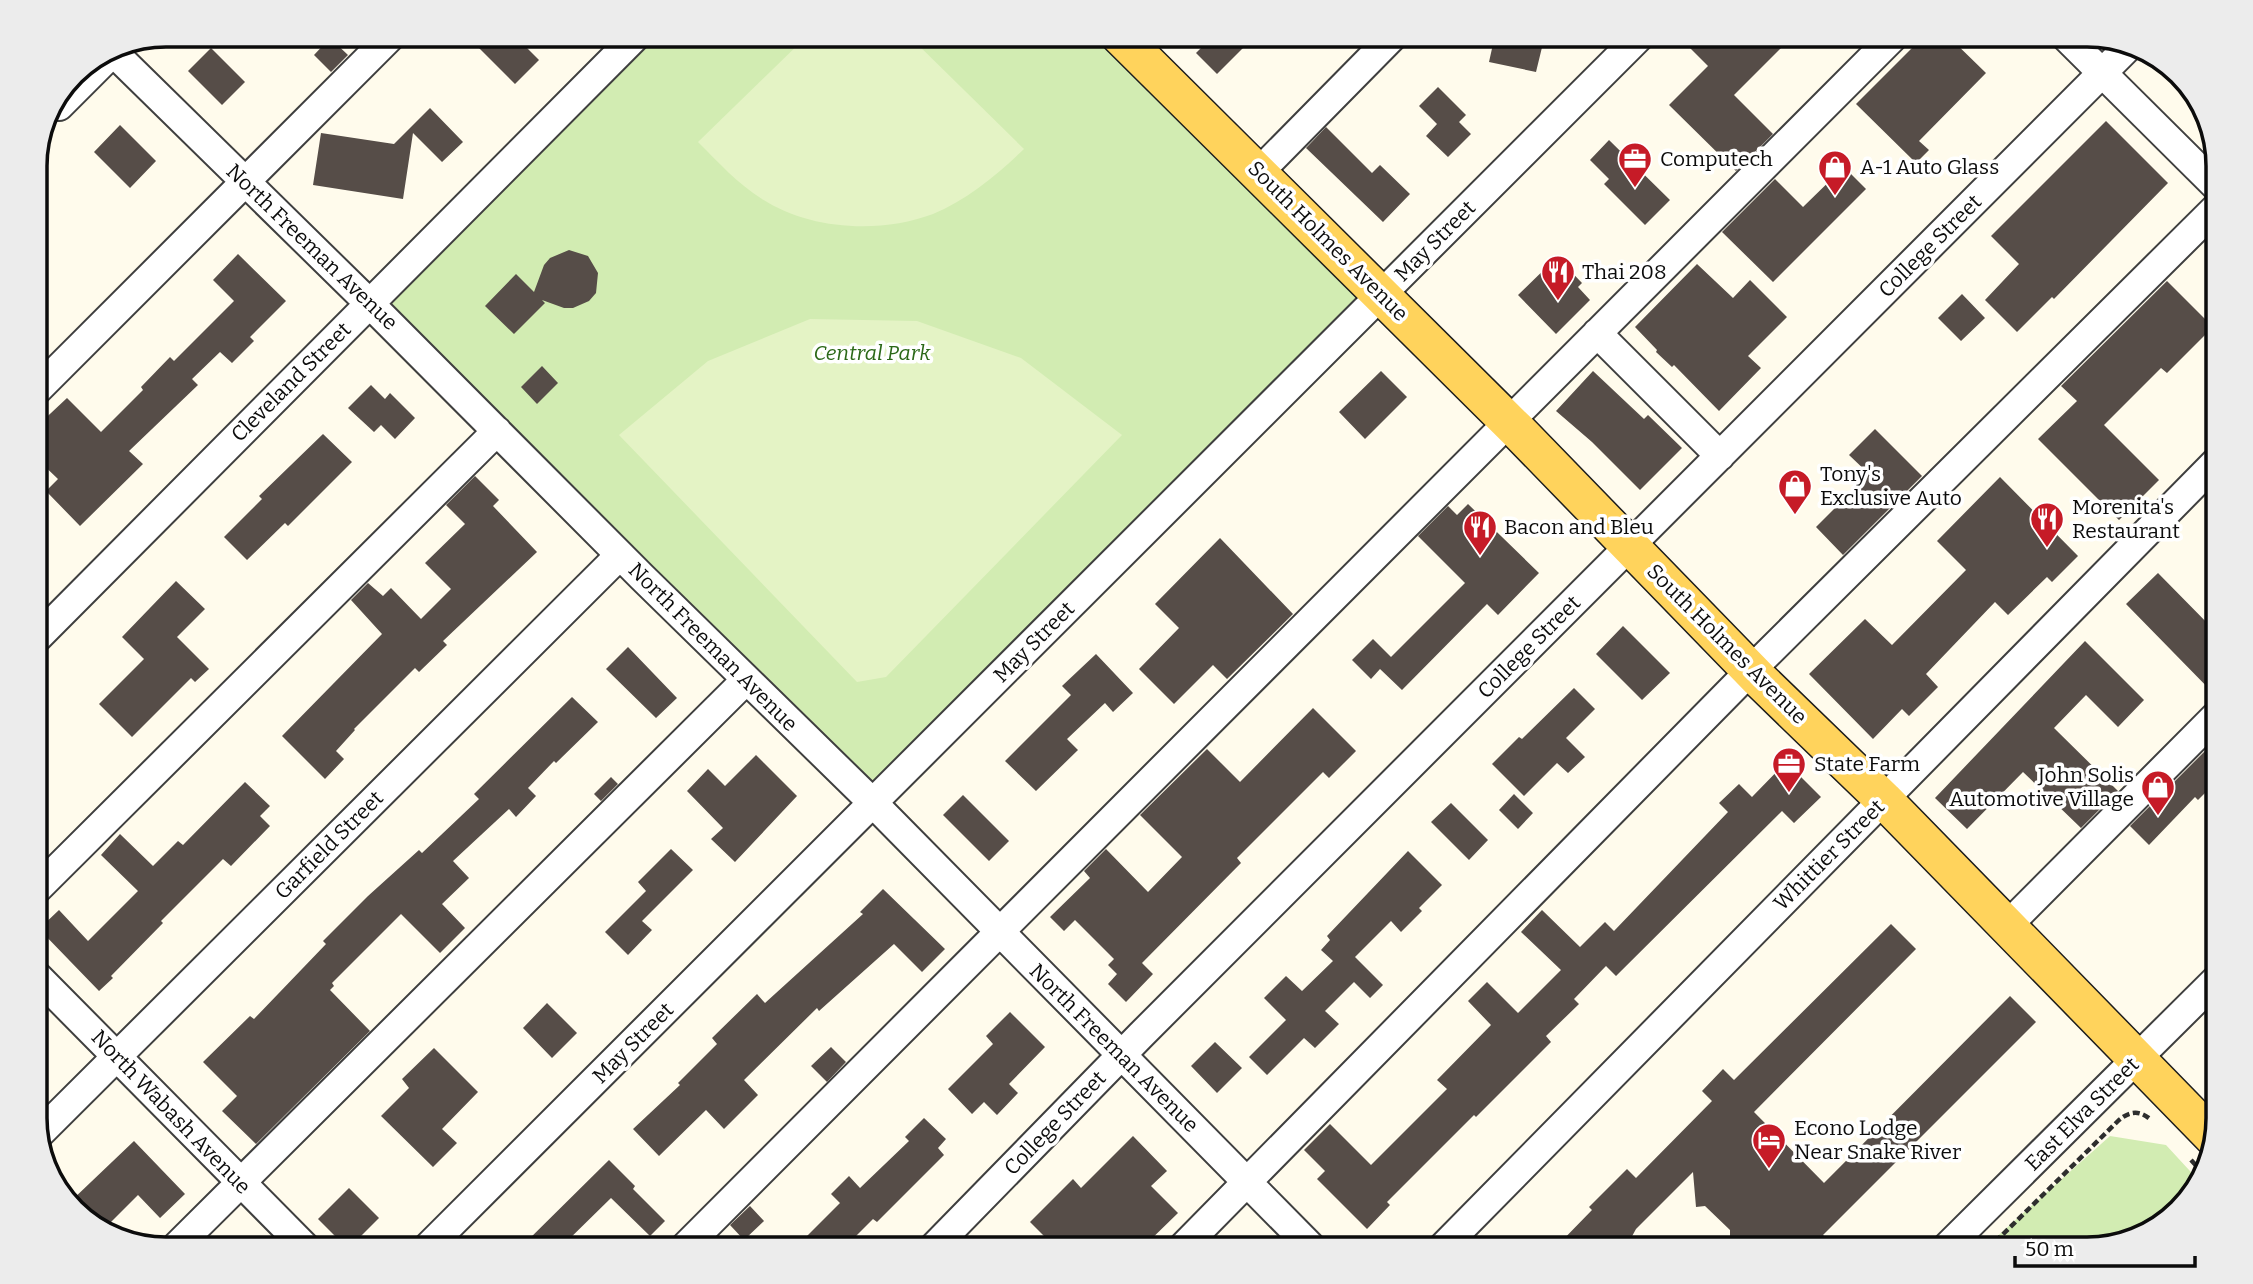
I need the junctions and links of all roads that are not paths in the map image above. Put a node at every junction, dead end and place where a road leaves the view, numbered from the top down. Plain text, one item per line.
1 (380, 47) edge
2 (625, 47) edge
3 (1138, 47) edge
4 (1382, 47) edge
5 (1629, 47) edge
6 (1883, 47) edge
7 (2076, 47) edge
8 (2123, 53) edge
9 (122, 56) edge
10 (2103, 73) junction
11 (1259, 172) junction
12 (2205, 175) edge
13 (244, 181) junction
14 (2205, 219) edge
15 (1381, 295) junction
16 (369, 303) junction
17 (1597, 333) junction
18 (48, 379) edge
19 (1508, 422) junction
20 (497, 431) junction
21 (1720, 456) junction
22 (2205, 473) edge
23 (1630, 545) junction
24 (620, 555) junction
25 (48, 627) edge
26 (1751, 670) junction
27 (746, 680) junction
28 (2206, 726) edge
29 (1884, 800) junction
30 (873, 803) junction
31 (48, 878) edge
32 (2007, 926) junction
33 (1000, 932) junction
34 (48, 987) edge
35 (2206, 990) edge
36 (117, 1056) junction
37 (1121, 1056) junction
38 (2137, 1059) junction
39 (48, 1125) edge
40 (2199, 1146) edge
41 (1246, 1182) junction
42 (240, 1183) junction
43 (186, 1237) edge
44 (295, 1237) edge
45 (438, 1237) edge
46 (695, 1237) edge
47 (944, 1237) edge
48 (1193, 1237) edge
49 (1301, 1237) edge
50 (1453, 1237) edge
51 (1957, 1237) edge

1 - 13 street
2 - 16 street, Cleveland Street
3 - 11 main road, South Holmes Avenue
4 - 11 street
5 - 15 street, May Street
6 - 17 street
7 - 10 street
8 - 10 street, College Street
9 - 13 street, North Freeman Avenue
10 - 12 street
10 - 21 street, College Street
11 - 15 main road, South Holmes Avenue
13 - 16 street, North Freeman Avenue
13 - 18 street
14 - 26 street
15 - 19 main road, South Holmes Avenue
15 - 30 street, May Street
16 - 20 street, North Freeman Avenue
16 - 25 street, Cleveland Street
17 - 19 street
17 - 21 street
19 - 23 main road, South Holmes Avenue
19 - 33 street
20 - 24 street, North Freeman Avenue
20 - 31 street
21 - 23 street, College Street
22 - 29 street, Whittier Street
23 - 26 main road, South Holmes Avenue
23 - 37 street, College Street
24 - 27 street, North Freeman Avenue
24 - 36 street, Garfield Street
26 - 29 main road, South Holmes Avenue
26 - 41 street
27 - 30 street, North Freeman Avenue
27 - 42 street
28 - 32 street
29 - 32 main road, South Holmes Avenue
29 - 50 street, Whittier Street
30 - 33 street, North Freeman Avenue
30 - 45 street, May Street
32 - 38 main road, South Holmes Avenue
33 - 37 street, North Freeman Avenue
33 - 46 street
34 - 36 street, North Wabash Avenue
35 - 38 street, East Elva Street
36 - 39 street, Garfield Street
36 - 42 street, North Wabash Avenue
37 - 41 street, North Freeman Avenue
37 - 47 street, College Street
38 - 40 main road, South Holmes Avenue
38 - 51 street, East Elva Street
41 - 48 street
41 - 49 street, North Freeman Avenue
42 - 43 street
42 - 44 street, North Wabash Avenue

